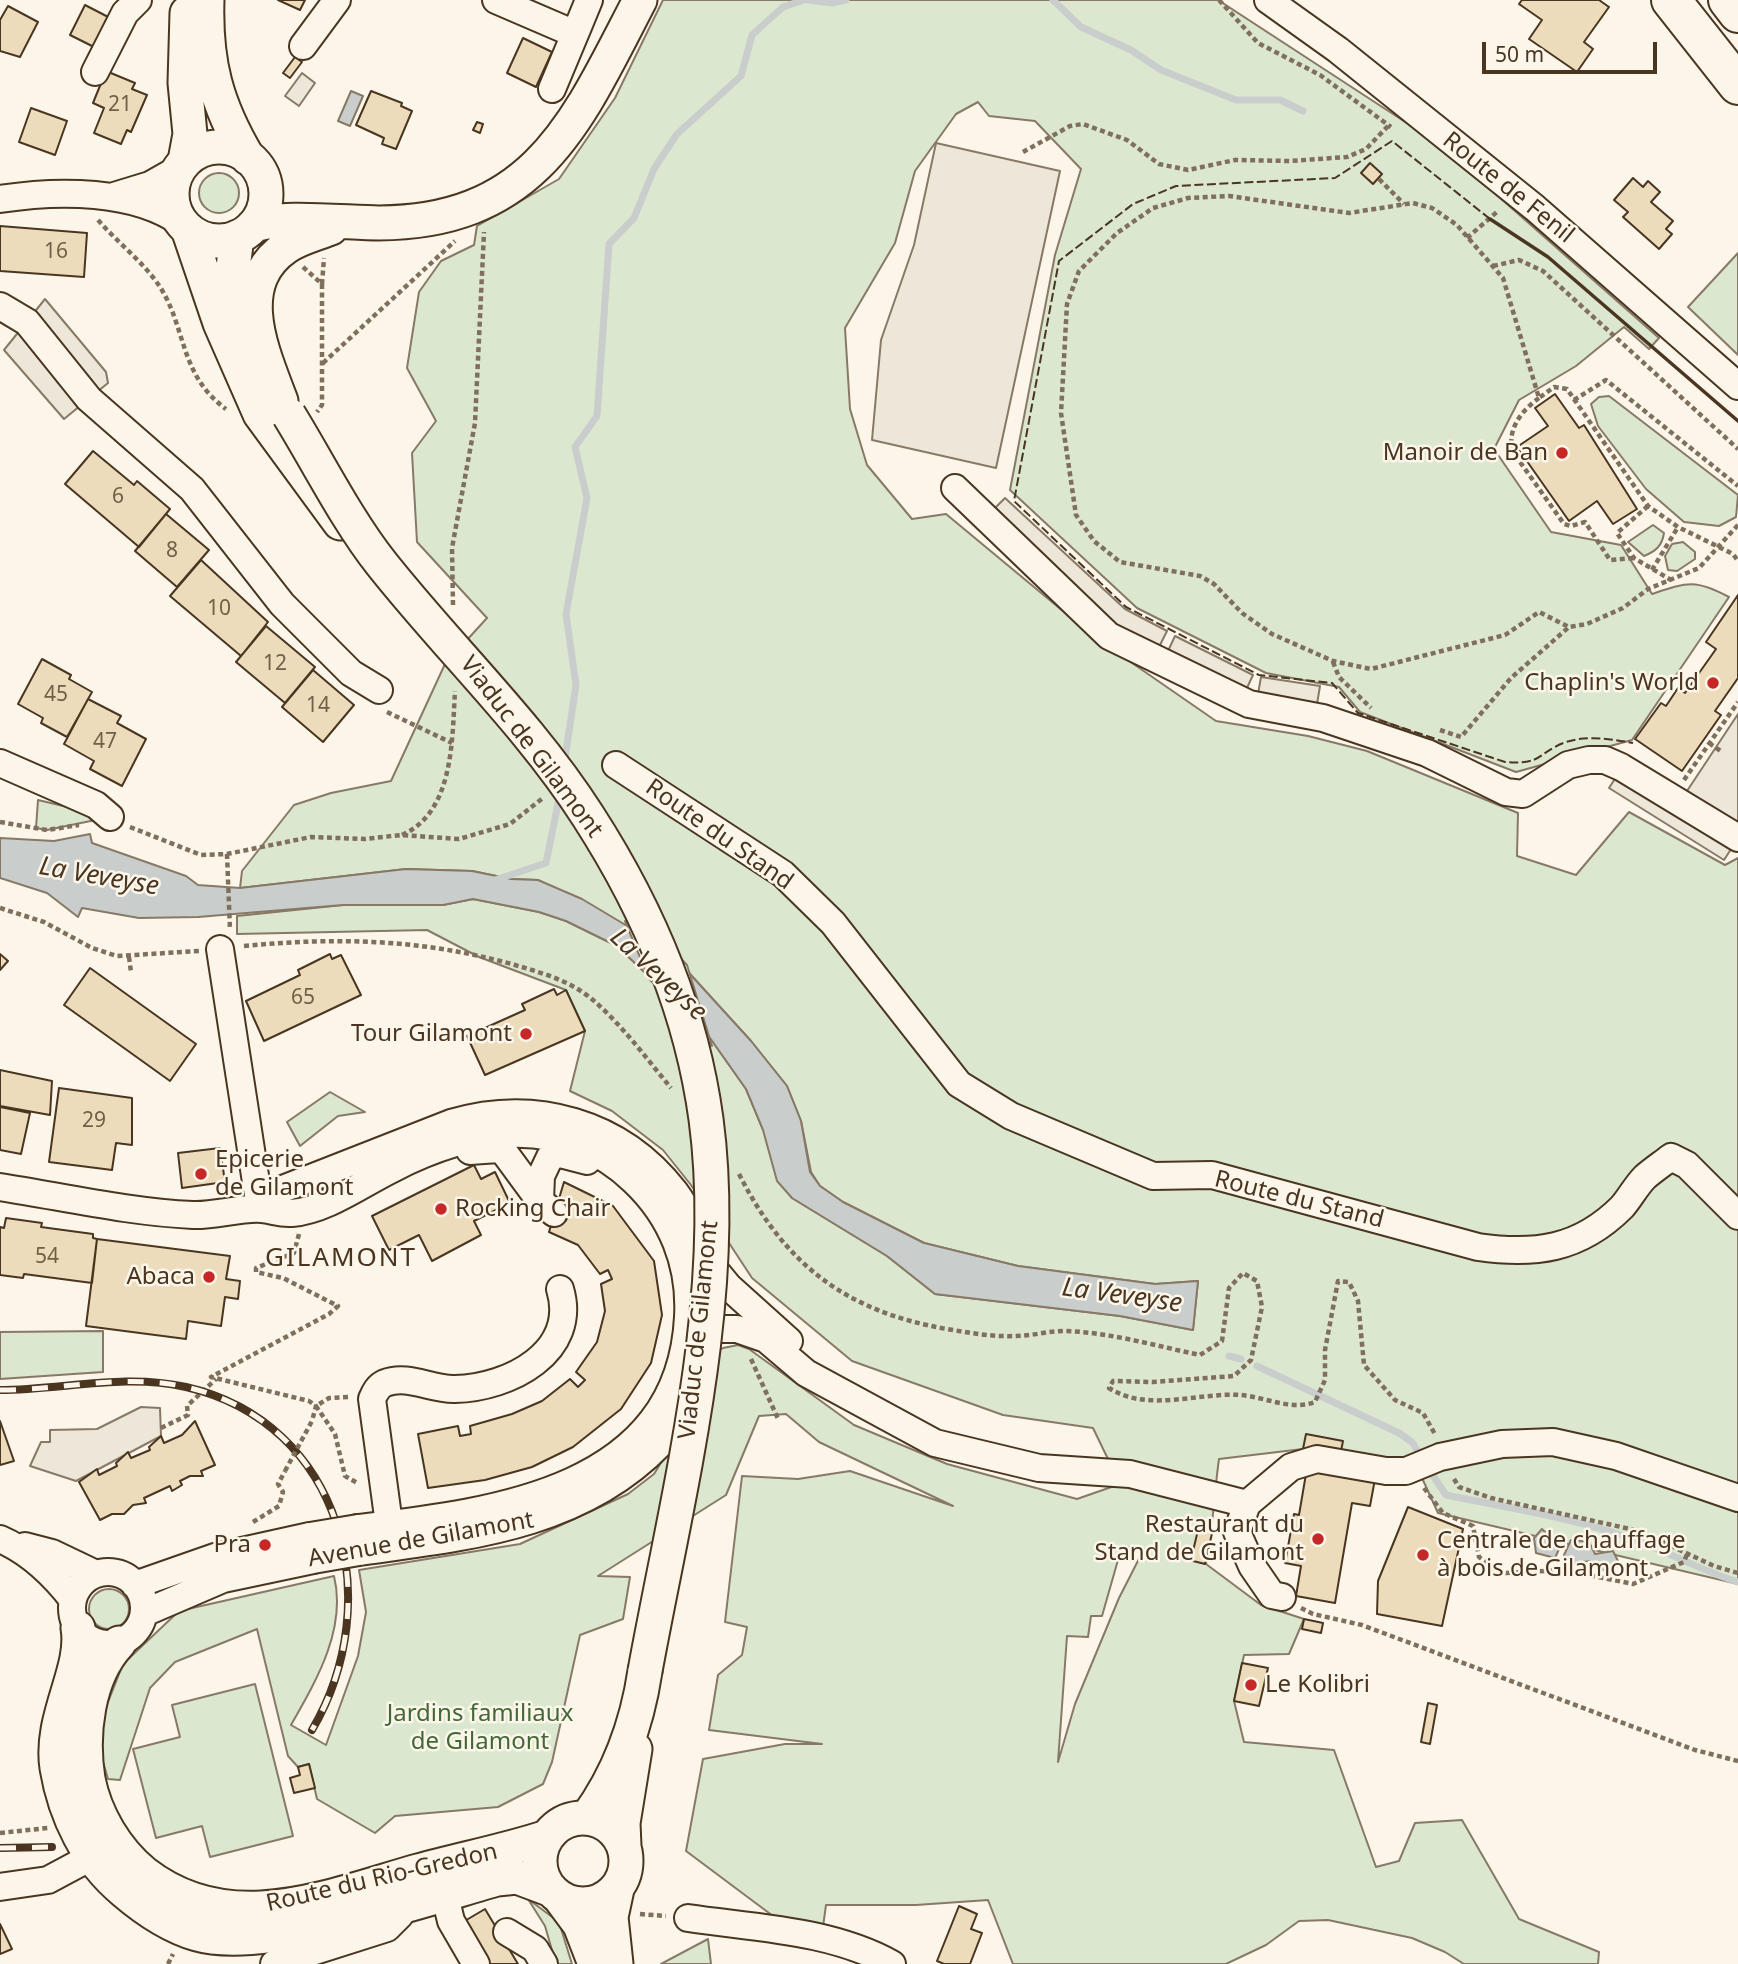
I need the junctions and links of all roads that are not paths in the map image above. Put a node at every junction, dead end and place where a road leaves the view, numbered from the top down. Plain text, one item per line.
1 (138, 0) edge
2 (188, 0) edge
3 (207, 0) edge
4 (337, 0) edge
5 (496, 0) edge
6 (589, 0) edge
7 (640, 0) edge
8 (1268, 0) edge
9 (1671, 0) edge
10 (1728, 0) edge
11 (1738, 13) edge
12 (575, 34) junction
13 (303, 46) dead end
14 (95, 72) dead end
15 (1738, 85) edge
16 (552, 89) dead end
17 (253, 163) junction
18 (183, 164) junction
19 (0, 199) edge
20 (103, 208) junction
21 (186, 226) junction
22 (245, 231) junction
23 (341, 231) junction
24 (0, 306) edge
25 (1738, 386) edge
26 (279, 414) junction
27 (955, 488) dead end
28 (379, 690) dead end
29 (0, 763) edge
30 (616, 765) dead end
31 (110, 817) road end
32 (1738, 838) edge
33 (229, 941) road end
34 (414, 1158) junction
35 (612, 1163) junction
36 (0, 1187) edge
37 (260, 1209) junction
38 (1738, 1216) edge
39 (710, 1264) junction
40 (560, 1289) dead end
41 (725, 1329) junction
42 (831, 1385) junction
43 (1738, 1499) edge
44 (1247, 1504) junction
45 (389, 1524) junction
46 (358, 1540) junction
47 (6, 1542) edge
48 (311, 1548) junction
49 (96, 1574) junction
50 (135, 1585) junction
51 (1282, 1597) road end
52 (144, 1613) junction
53 (75, 1614) junction
54 (119, 1643) junction
55 (633, 1733) junction
56 (587, 1818) junction
57 (547, 1837) junction
58 (624, 1846) junction
59 (91, 1857) junction
60 (0, 1887) edge
61 (404, 1889) junction
62 (617, 1889) junction
63 (444, 1892) junction
64 (555, 1893) junction
65 (688, 1918) dead end
66 (507, 1932) dead end
67 (274, 1964) edge
68 (476, 1964) edge
69 (544, 1964) edge
70 (595, 1964) edge
71 (616, 1964) edge
72 (892, 1964) edge

1 - 14 street
2 - 18 main road
3 - 17 main road
4 - 13 street
5 - 12 street
6 - 12 street
7 - 23 main road
8 - 25 street, Route de Fenil
9 - 15 highway
10 - 11 highway
12 - 16 street
17 - 18 main road
17 - 22 main road
17 - 23 main road
18 - 20 street
18 - 21 main road
19 - 20 street
20 - 21 street
21 - 22 main road
21 - 26 main road, Viaduc de Gilamont
22 - 23 main road
22 - 26 main road, Viaduc de Gilamont
23 - 26 main road
24 - 28 street
26 - 55 main road, Viaduc de Gilamont, bridge
27 - 32 street
29 - 31 street
30 - 38 street, Route du Stand
33 - 37 street
34 - 35 street, Avenue de Gilamont
34 - 35 street
34 - 37 street, Avenue de Gilamont
35 - 45 street, Avenue de Gilamont
36 - 37 street, Avenue de Gilamont
37 - 39 street, Avenue de Gilamont
39 - 41 street, Avenue de Gilamont
39 - 42 street
40 - 45 street
41 - 42 street
41 - 46 street, Avenue de Gilamont
42 - 44 street
43 - 44 street
44 - 51 street
45 - 46 street, Avenue de Gilamont
46 - 48 street, Avenue de Gilamont, bridge
47 - 49 street
47 - 53 street
48 - 50 street, Avenue de Gilamont
48 - 52 street, Avenue de Gilamont
49 - 50 street
49 - 53 street
50 - 52 street
52 - 54 street
53 - 54 street
53 - 59 main road, Route du Rio-Gredon
54 - 61 main road, Route du Rio-Gredon
55 - 56 main road, Viaduc de Gilamont
55 - 58 main road, Viaduc de Gilamont
56 - 57 main road
56 - 58 main road
57 - 61 main road, Route du Rio-Gredon
57 - 64 main road
58 - 62 main road
59 - 60 street
59 - 61 main road, Route du Rio-Gredon
61 - 63 main road, Route du Rio-Gredon
61 - 67 street
62 - 64 main road
62 - 71 main road
63 - 64 main road, Route du Rio-Gredon
63 - 68 street
64 - 70 main road
65 - 72 street
66 - 69 street

